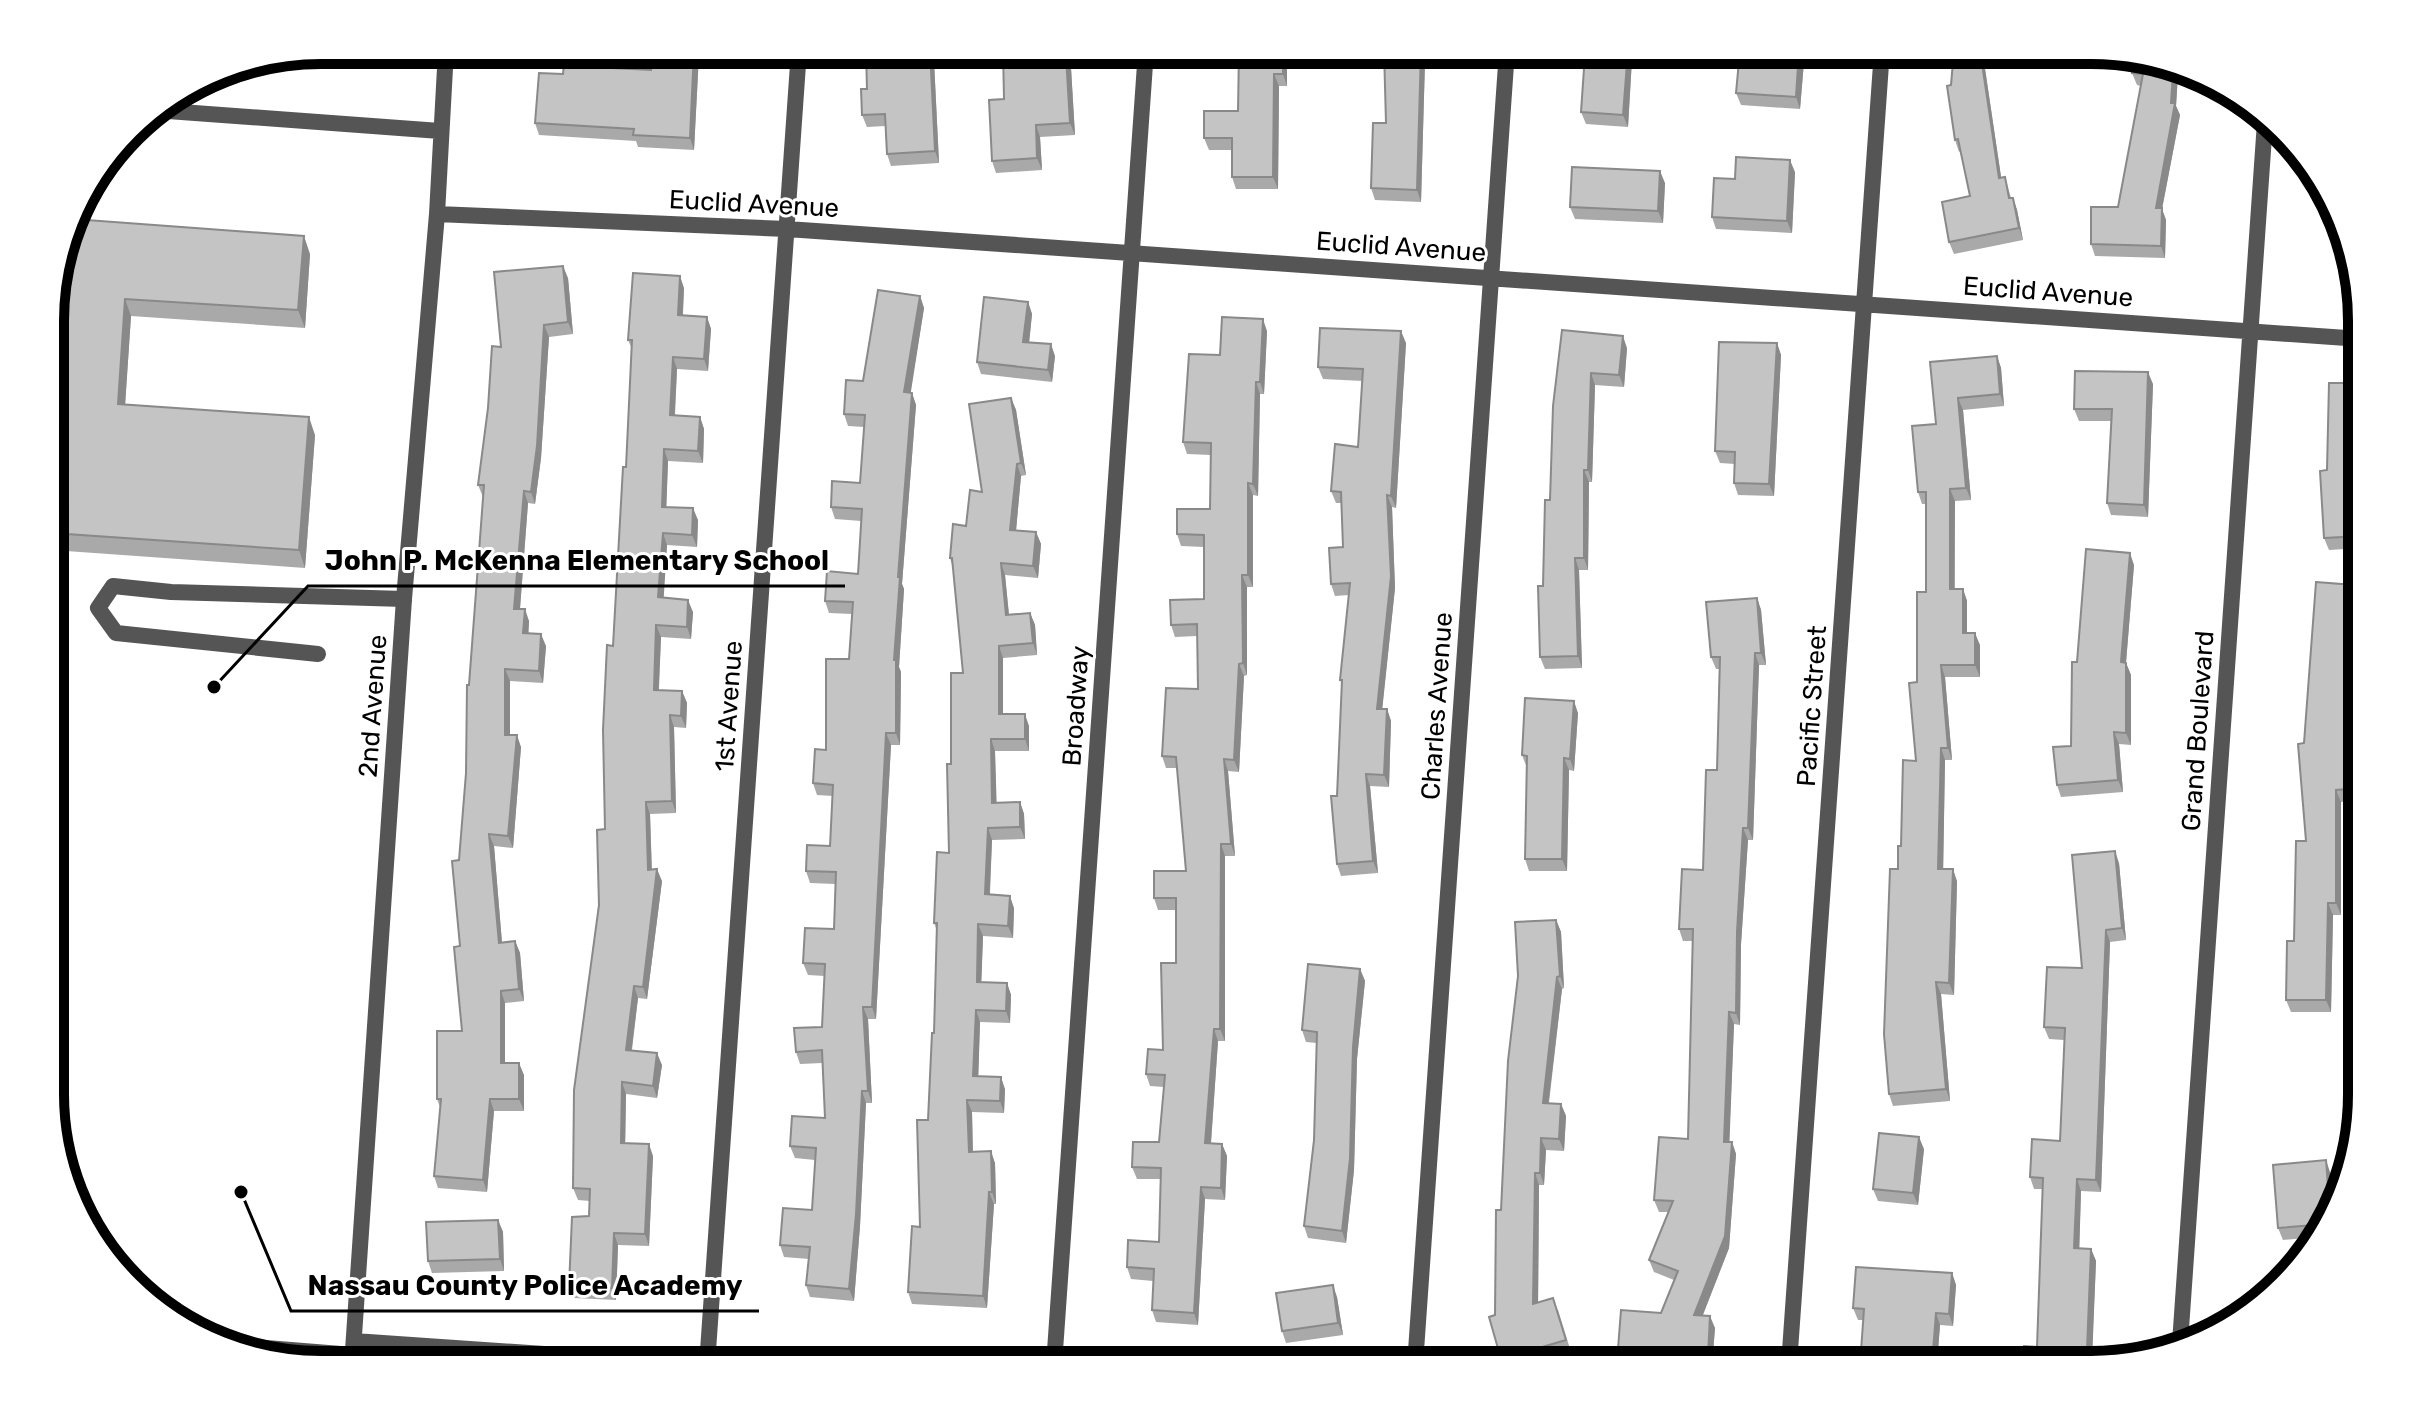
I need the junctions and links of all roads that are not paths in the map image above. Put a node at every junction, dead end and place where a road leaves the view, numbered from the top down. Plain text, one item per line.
1 (1506, 64) edge
2 (1881, 64) edge
3 (445, 65) edge
4 (798, 65) edge
5 (1145, 65) edge
6 (173, 111) edge
7 (440, 131) junction
8 (2264, 132) edge
9 (437, 214) junction
10 (787, 229) junction
11 (1132, 252) junction
12 (1491, 277) junction
13 (1864, 303) junction
14 (2250, 331) junction
15 (2347, 338) edge
16 (404, 599) junction
17 (318, 654) dead end
18 (2181, 1334) edge
19 (1416, 1350) edge
20 (1790, 1350) edge
21 (353, 1351) edge
22 (707, 1351) edge
23 (1055, 1351) edge

1 - 12 street, Charles Avenue
2 - 13 street, Pacific Street
3 - 7 street, 2nd Avenue
4 - 10 street, 1st Avenue
5 - 11 street, Broadway
6 - 7 street
7 - 9 street, 2nd Avenue
8 - 14 street, Grand Boulevard
9 - 10 street, Euclid Avenue
9 - 16 street, 2nd Avenue
10 - 11 street, Euclid Avenue
10 - 22 street, 1st Avenue
11 - 12 street, Euclid Avenue
11 - 23 street, Broadway
12 - 13 street, Euclid Avenue
12 - 19 street, Charles Avenue
13 - 14 street, Euclid Avenue
13 - 20 street, Pacific Street
14 - 15 street, Euclid Avenue
14 - 18 street, Grand Boulevard
16 - 17 street
16 - 21 street, 2nd Avenue

